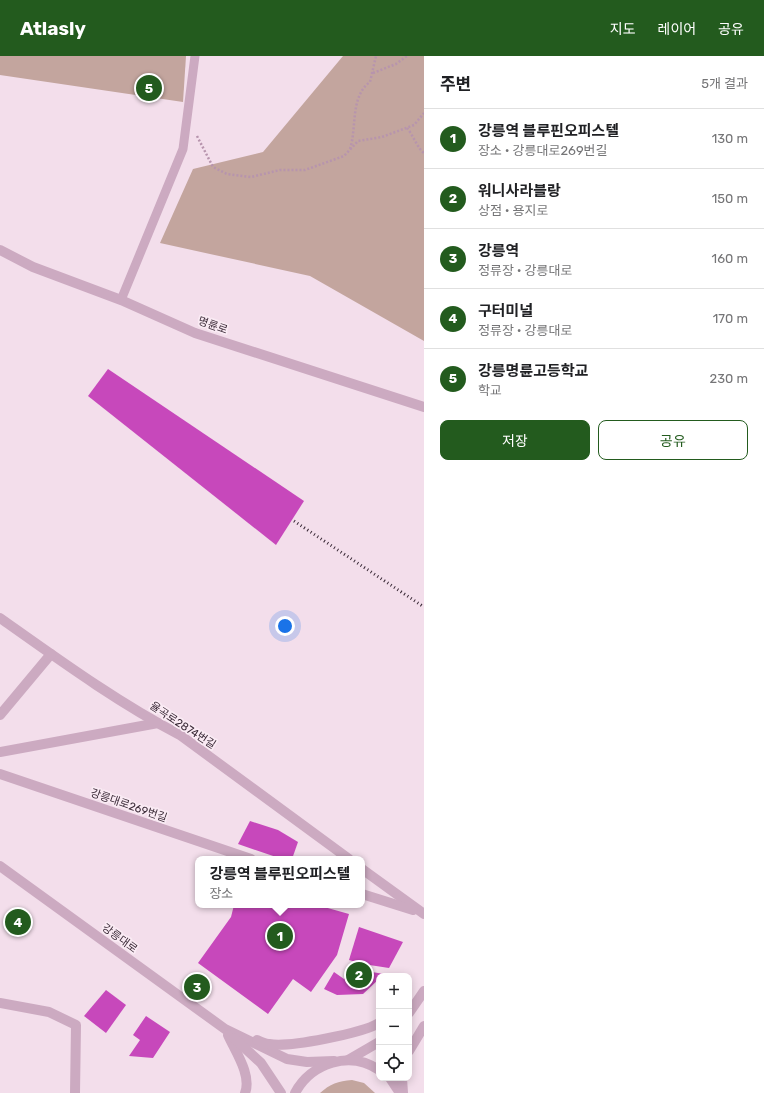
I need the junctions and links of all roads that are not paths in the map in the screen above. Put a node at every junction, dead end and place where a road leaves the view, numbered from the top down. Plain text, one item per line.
1 (195, 56) edge
2 (0, 250) edge
3 (121, 300) junction
4 (424, 407) edge
5 (0, 618) edge
6 (51, 654) junction
7 (0, 715) edge
8 (158, 723) junction
9 (0, 752) edge
10 (0, 774) edge
11 (242, 856) edge
12 (344, 856) edge
13 (0, 866) edge
14 (365, 871) edge
15 (365, 895) edge
16 (423, 914) edge
17 (423, 993) edge
18 (412, 1002) edge
19 (0, 1003) edge
20 (412, 1009) edge
21 (376, 1025) edge
22 (424, 1026) edge
23 (225, 1029) junction
24 (376, 1044) edge
25 (412, 1046) edge
26 (346, 1060) junction
27 (334, 1061) junction
28 (376, 1068) edge
29 (392, 1081) edge
30 (402, 1081) edge
31 (75, 1093) edge
32 (245, 1093) edge
33 (281, 1093) edge
34 (295, 1093) edge
35 (402, 1093) edge

1 - 3 lane
2 - 3 street, 명륜로
3 - 4 street, 명륜로
5 - 6 street, 율곡로2874번길
6 - 7 street
6 - 8 street, 율곡로2874번길
8 - 9 street
8 - 12 street, 율곡로2874번길
10 - 11 street, 강릉대로269번길
13 - 23 street, 강릉대로
14 - 16 street
15 - 16 street
17 - 18 street
17 - 20 street
19 - 31 street
21 - 23 street
22 - 25 street
23 - 27 street
23 - 32 street
23 - 33 street
24 - 26 street
26 - 27 street
26 - 28 street
27 - 34 street
29 - 35 street
30 - 35 street

